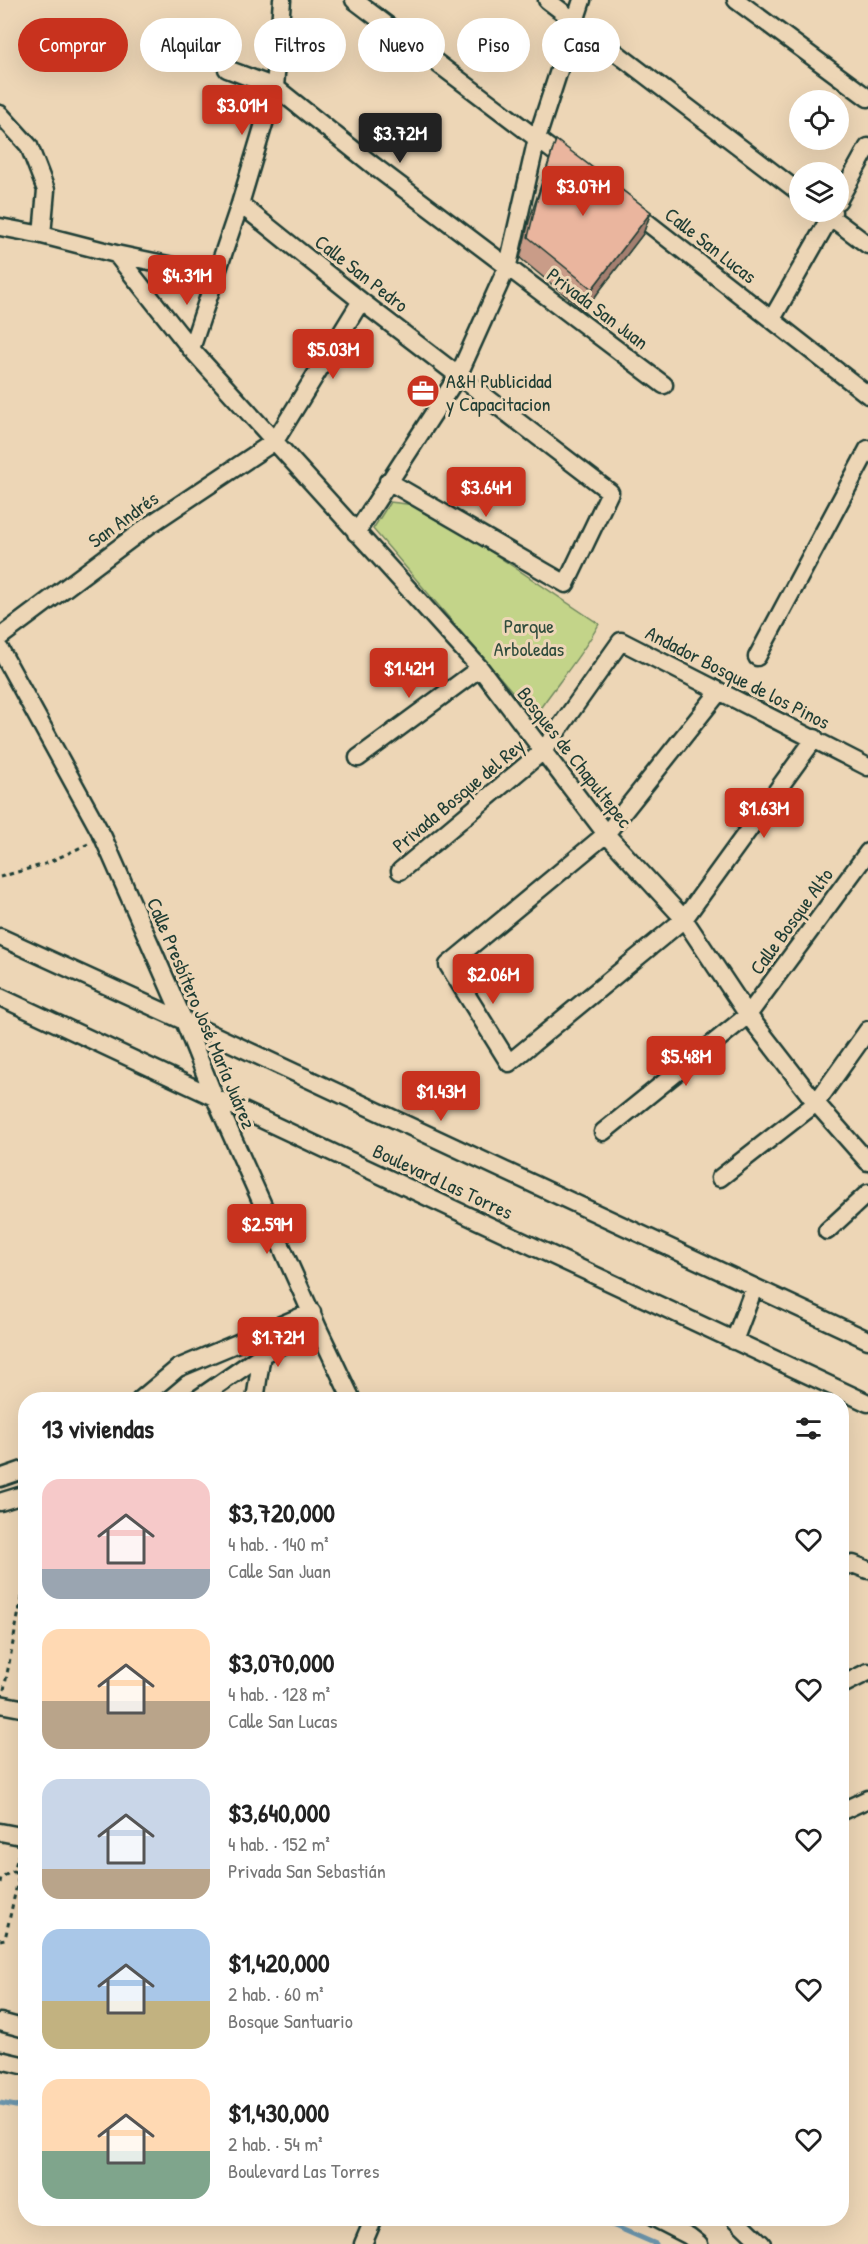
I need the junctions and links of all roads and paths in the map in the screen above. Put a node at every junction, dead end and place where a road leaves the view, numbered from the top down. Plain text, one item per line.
1 (282, 0) edge
2 (354, 0) edge
3 (547, 0) edge
4 (582, 0) edge
5 (736, 0) edge
6 (569, 18) edge
7 (575, 18) edge
8 (620, 57) edge
9 (234, 72) edge
10 (558, 72) edge
11 (275, 87) junction
12 (868, 98) edge
13 (0, 114) edge
14 (537, 138) junction
15 (868, 147) edge
16 (584, 174) edge
17 (849, 180) edge
18 (789, 185) edge
19 (612, 196) edge
20 (240, 204) junction
21 (825, 222) edge
22 (844, 222) edge
23 (0, 227) edge
24 (42, 235) junction
25 (868, 245) edge
26 (116, 254) junction
27 (508, 265) junction
28 (216, 275) junction
29 (361, 301) junction
30 (772, 319) junction
31 (191, 349) junction
32 (459, 374) junction
33 (664, 385) dead end
34 (868, 395) edge
35 (275, 441) junction
36 (868, 449) edge
37 (388, 481) junction
38 (356, 533) junction
39 (0, 637) edge
40 (621, 641) joint
41 (0, 649) edge
42 (757, 657) dead end
43 (480, 669) junction
44 (719, 692) junction
45 (815, 738) junction
46 (543, 751) junction
47 (358, 758) dead end
48 (868, 767) edge
49 (606, 834) junction
50 (103, 837) junction
51 (868, 852) edge
52 (400, 872) dead end
53 (0, 878) edge
54 (684, 919) junction
55 (0, 937) edge
56 (0, 997) edge
57 (748, 1015) junction
58 (184, 1021) junction
59 (868, 1030) edge
60 (214, 1096) junction
61 (816, 1103) junction
62 (603, 1132) dead end
63 (868, 1162) edge
64 (720, 1178) dead end
65 (868, 1193) edge
66 (827, 1231) dead end
67 (754, 1288) junction
68 (312, 1312) junction
69 (318, 1328) junction
70 (264, 1331) junction
71 (868, 1340) edge
72 (734, 1341) junction
73 (262, 1354) junction
74 (150, 1392) edge
75 (207, 1392) edge
76 (256, 1392) edge
77 (348, 1392) edge
78 (844, 1392) edge
79 (849, 1394) edge
80 (868, 1403) edge
81 (18, 1472) edge
82 (0, 1478) edge
83 (18, 1496) edge
84 (0, 1502) edge
85 (849, 1566) edge
86 (868, 1570) edge
87 (18, 1616) edge
88 (868, 1672) edge
89 (849, 1682) edge
90 (1, 1704) edge
91 (18, 1707) edge
92 (868, 1799) edge
93 (849, 1808) edge
94 (0, 1832) edge
95 (18, 1835) edge
96 (0, 1883) edge
97 (0, 1940) edge
98 (0, 2022) edge
99 (18, 2027) edge
100 (0, 2060) edge
101 (18, 2064) edge
102 (371, 2226) edge
103 (670, 2226) edge
104 (743, 2226) edge
105 (754, 2226) edge
106 (759, 2241) edge
107 (363, 2244) edge
108 (699, 2244) edge

1 - 11 street
2 - 14 street
3 - 6 street
4 - 7 street
5 - 12 street
8 - 18 street
9 - 11 street
10 - 14 street
11 - 20 street
11 - 27 street, Privada San Juan
13 - 24 street
14 - 16 street
14 - 27 street
15 - 17 street
19 - 30 street, Calle San Lucas
20 - 28 street
20 - 29 street, Calle San Pedro
21 - 30 street
22 - 25 street
23 - 24 street
24 - 26 street
26 - 28 street
26 - 31 street, Bosques de Chapultepec
27 - 32 street
27 - 33 street, Privada San Juan
28 - 31 street
29 - 32 street, Calle San Pedro
29 - 35 street
30 - 34 street, Calle San Lucas
31 - 35 street, Bosques de Chapultepec
32 - 37 street
32 - 37 street, Calle San Pedro
35 - 38 street, Bosques de Chapultepec
35 - 39 street, San Andrés
36 - 42 street
37 - 38 street
38 - 43 street, Bosques de Chapultepec
40 - 44 street, Andador Bosque de los Pinos
40 - 46 street, Privada Bosque del Rey
41 - 50 street, Calle Presbítero José María Juárez
43 - 46 street, Bosques de Chapultepec
43 - 47 street
44 - 45 street, Andador Bosque de los Pinos
44 - 49 street
45 - 48 street, Andador Bosque de los Pinos
45 - 54 street
46 - 49 street, Bosques de Chapultepec
46 - 52 street, Privada Bosque del Rey
49 - 54 street, Bosques de Chapultepec
49 - 54 street
50 - 53 path
50 - 58 street, Calle Presbítero José María Juárez
51 - 57 street, Calle Bosque Alto
54 - 57 street, Bosques de Chapultepec
55 - 58 street, Boulevard Las Torres
56 - 60 street, Boulevard Las Torres
57 - 61 street, Bosques de Chapultepec
57 - 62 street, Calle Bosque Alto
58 - 60 street, Calle Presbítero José María Juárez
58 - 67 street, Boulevard Las Torres
59 - 61 street
60 - 68 street, Calle Presbítero José María Juárez
60 - 72 street, Boulevard Las Torres
61 - 63 street, Bosques de Chapultepec
61 - 64 street
65 - 66 street
67 - 71 street, Boulevard Las Torres
67 - 72 street
68 - 69 street, Calle Presbítero José María Juárez
68 - 70 street
69 - 73 street
69 - 77 street, Calle Presbítero José María Juárez
70 - 73 street
70 - 74 street
72 - 78 street, Boulevard Las Torres
73 - 75 street
73 - 76 street
79 - 80 street, Boulevard Las Torres
81 - 82 street
83 - 84 street
85 - 86 street
87 - 90 path
88 - 89 street
90 - 91 street
92 - 93 street
94 - 95 street
96 - 97 path
98 - 99 street
100 - 101 street
102 - 107 street
103 - 108 street
104 - 106 street
105 - 106 street

